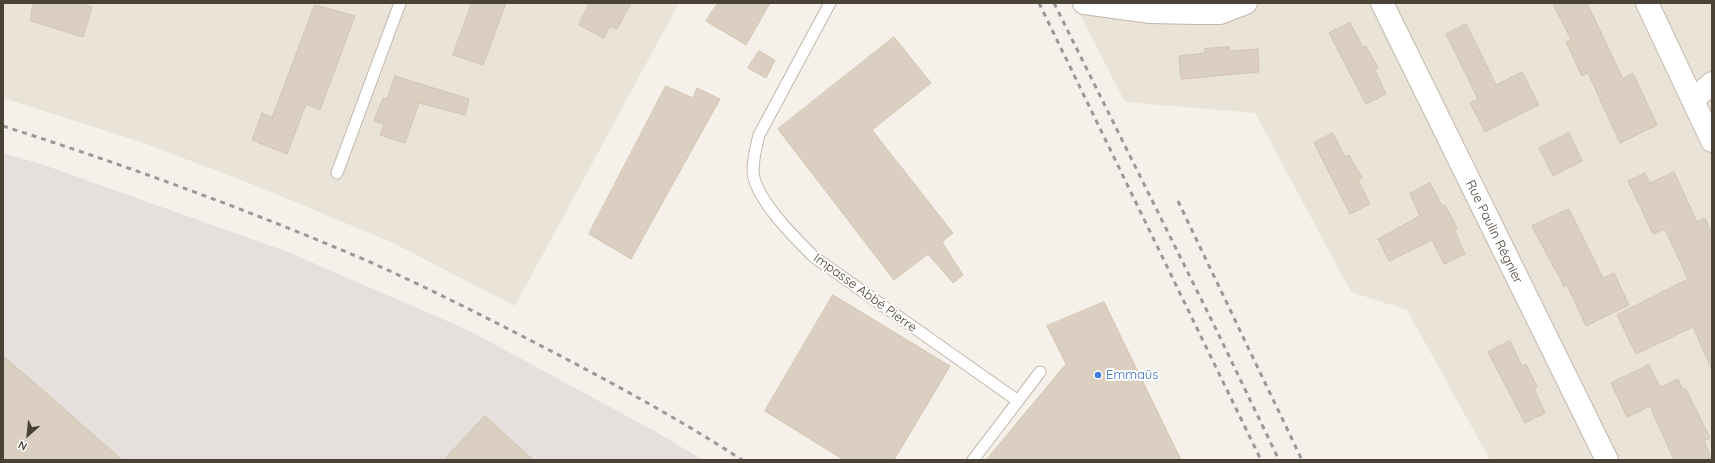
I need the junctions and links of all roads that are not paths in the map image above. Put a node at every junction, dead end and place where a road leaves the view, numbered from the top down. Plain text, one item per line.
1 (400, 3) edge
2 (830, 3) edge
3 (1084, 3) edge
4 (1246, 3) edge
5 (1382, 3) edge
6 (1647, 3) edge
7 (1712, 83) edge
8 (1693, 100) junction
9 (1712, 141) edge
10 (337, 173) dead end
11 (1040, 372) dead end
12 (1018, 401) junction
13 (973, 460) edge
14 (1607, 460) edge

1 - 10 lane
2 - 12 lane, Impasse Abbé Pierre
3 - 4 street
5 - 14 street, Rue Paulin Régnier
6 - 8 street
7 - 8 street
8 - 9 street
11 - 12 lane
12 - 13 lane

